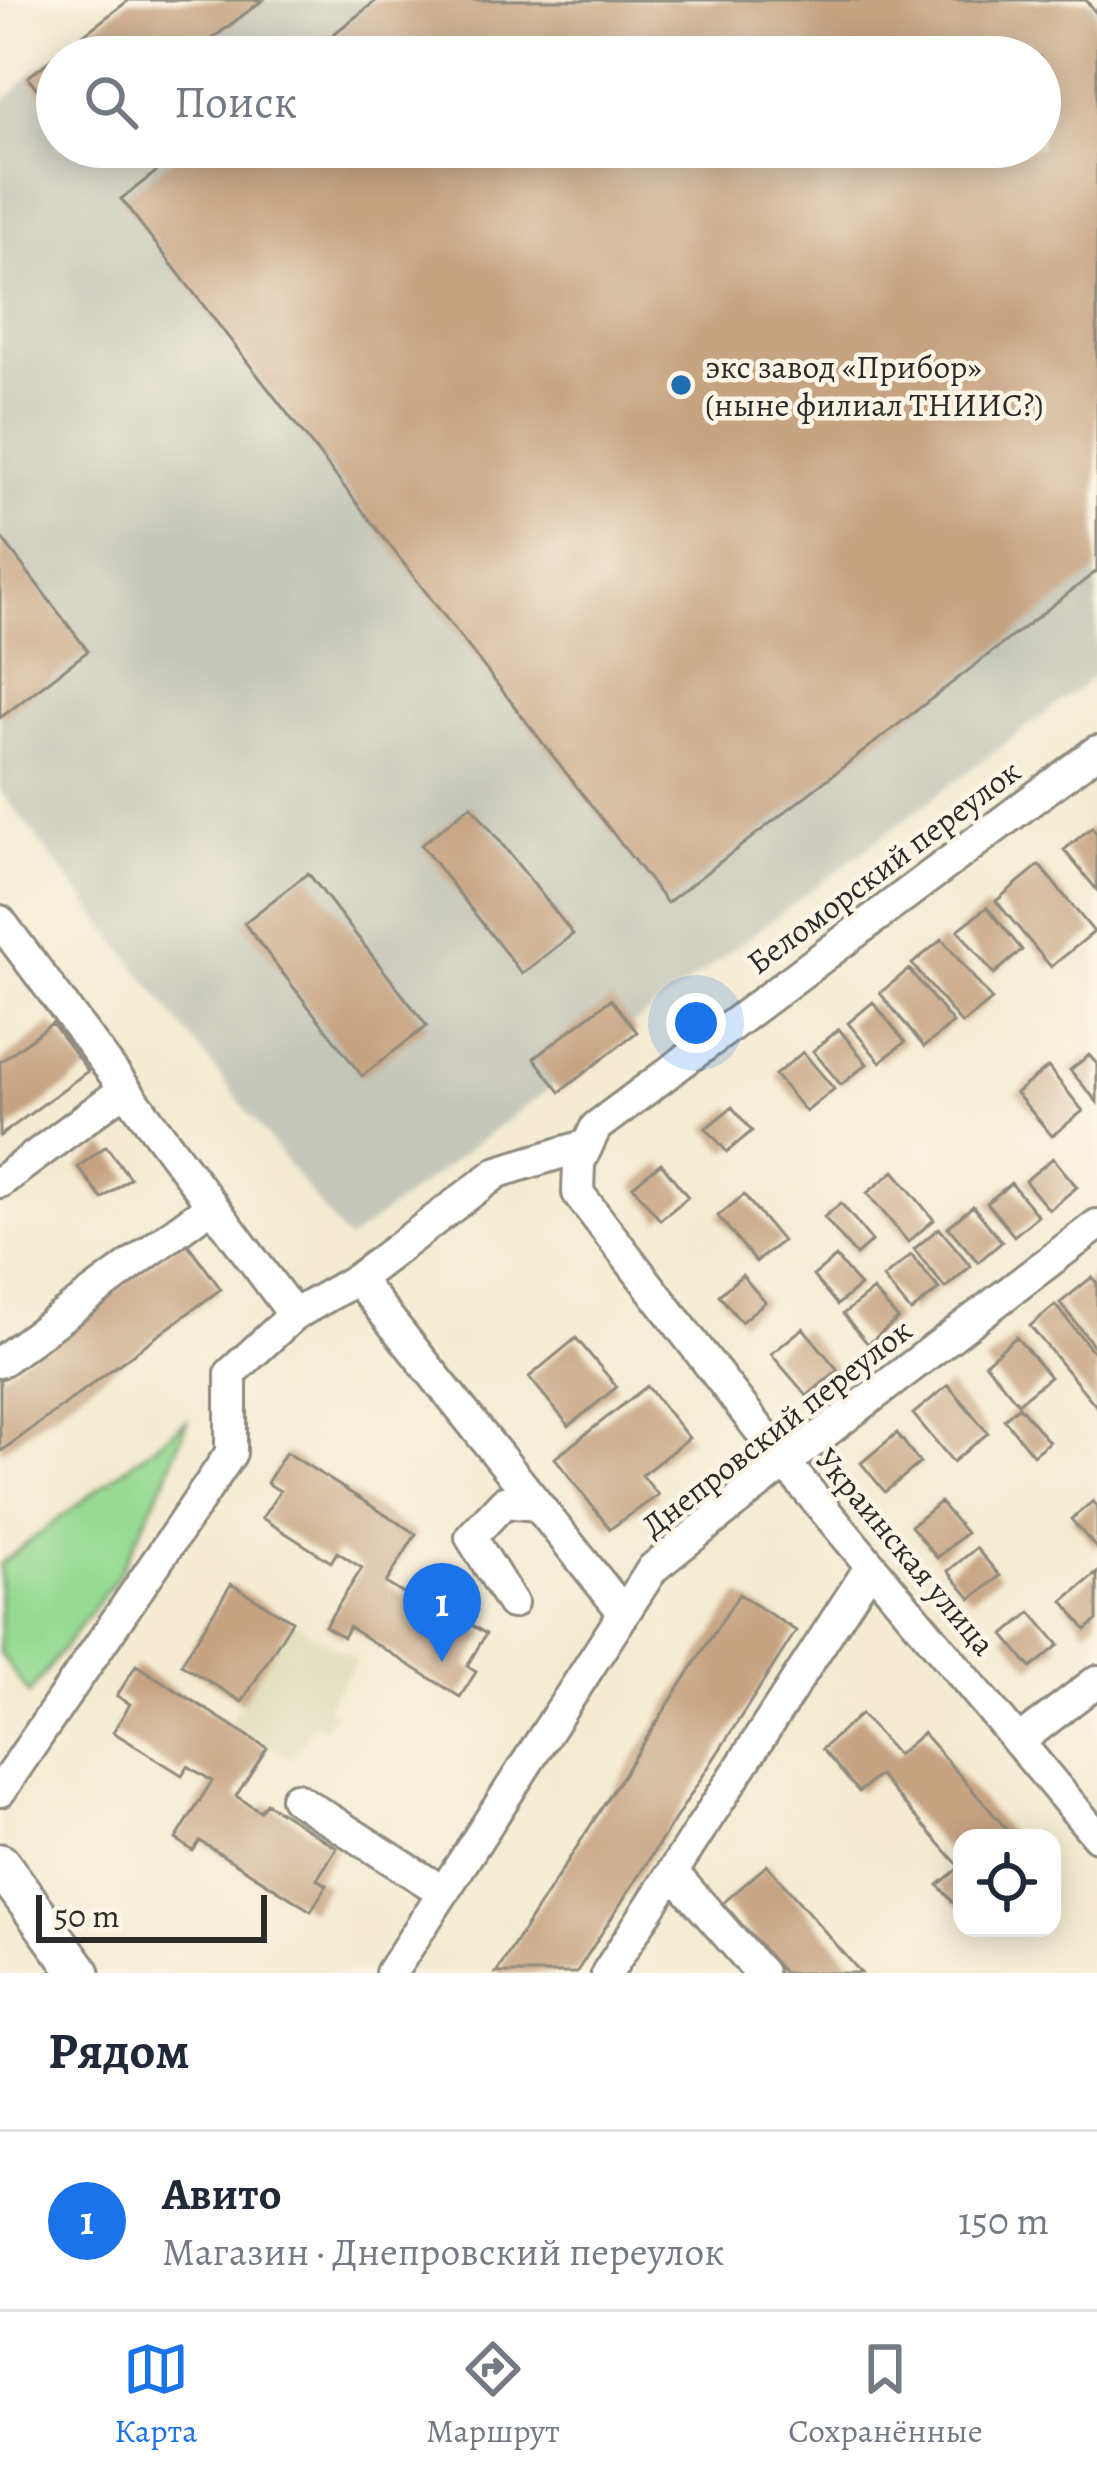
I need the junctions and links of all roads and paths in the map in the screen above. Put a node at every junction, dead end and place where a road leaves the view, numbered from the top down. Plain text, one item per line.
1 (1097, 751) edge
2 (0, 921) edge
3 (125, 1089) junction
4 (587, 1145) junction
5 (0, 1182) edge
6 (212, 1205) junction
7 (1097, 1225) edge
8 (357, 1280) junction
9 (293, 1315) junction
10 (0, 1362) edge
11 (785, 1463) junction
12 (537, 1505) junction
13 (871, 1566) junction
14 (512, 1603) dead end
15 (624, 1613) junction
16 (1097, 1681) edge
17 (1018, 1742) junction
18 (0, 1791) edge
19 (296, 1798) dead end
20 (1097, 1836) edge
21 (0, 1864) edge
22 (673, 1873) junction
23 (443, 1892) junction
24 (80, 1973) edge
25 (391, 1973) edge
26 (607, 1973) edge
27 (761, 1973) edge

1 - 4 street, Беломорский переулок
2 - 3 street
3 - 5 street
3 - 6 street
4 - 8 street
4 - 11 street, Украинская улица
6 - 9 street
6 - 10 street
7 - 11 street, Днепровский переулок
8 - 9 street
8 - 12 street
9 - 18 street
11 - 13 street, Украинская улица
11 - 15 street, Днепровский переулок
12 - 14 street
12 - 15 street
13 - 17 street, Украинская улица
13 - 22 street
15 - 23 street, Днепровский переулок
16 - 17 street
17 - 20 street, Украинская улица
19 - 23 street
21 - 24 main road
22 - 26 street
22 - 27 street
23 - 25 street, Днепровский переулок

